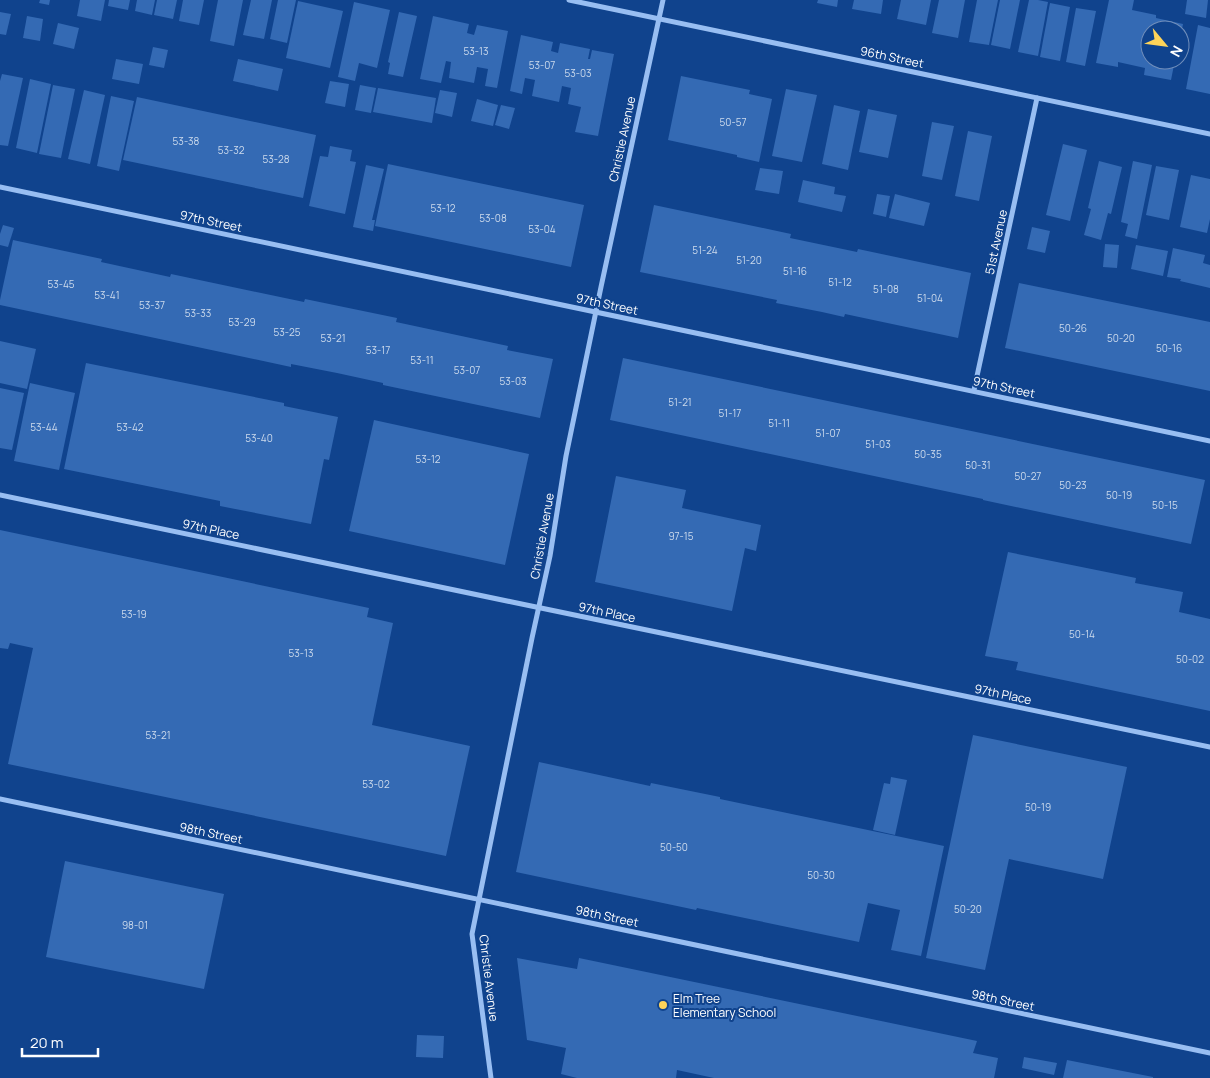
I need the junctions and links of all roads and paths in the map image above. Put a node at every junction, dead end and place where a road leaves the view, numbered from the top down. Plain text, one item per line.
1 (569, 0) edge
2 (663, 0) edge
3 (659, 19) junction
4 (1037, 98) junction
5 (1210, 134) edge
6 (0, 187) edge
7 (596, 312) junction
8 (974, 390) junction
9 (1210, 440) edge
10 (0, 495) edge
11 (538, 608) junction
12 (1210, 747) edge
13 (0, 799) edge
14 (479, 900) junction
15 (1210, 1053) edge
16 (491, 1078) edge

1 - 3 street, 96th Street
2 - 3 street, Christie Avenue
3 - 4 street, 96th Street
3 - 7 street, Christie Avenue
4 - 5 street, 96th Street
4 - 8 street, 51st Avenue
6 - 7 street, 97th Street
7 - 8 street, 97th Street
7 - 11 street, Christie Avenue
8 - 9 street, 97th Street
10 - 11 street, 97th Place
11 - 12 street, 97th Place
11 - 14 street, Christie Avenue
13 - 14 street, 98th Street
14 - 15 street, 98th Street
14 - 16 street, Christie Avenue

